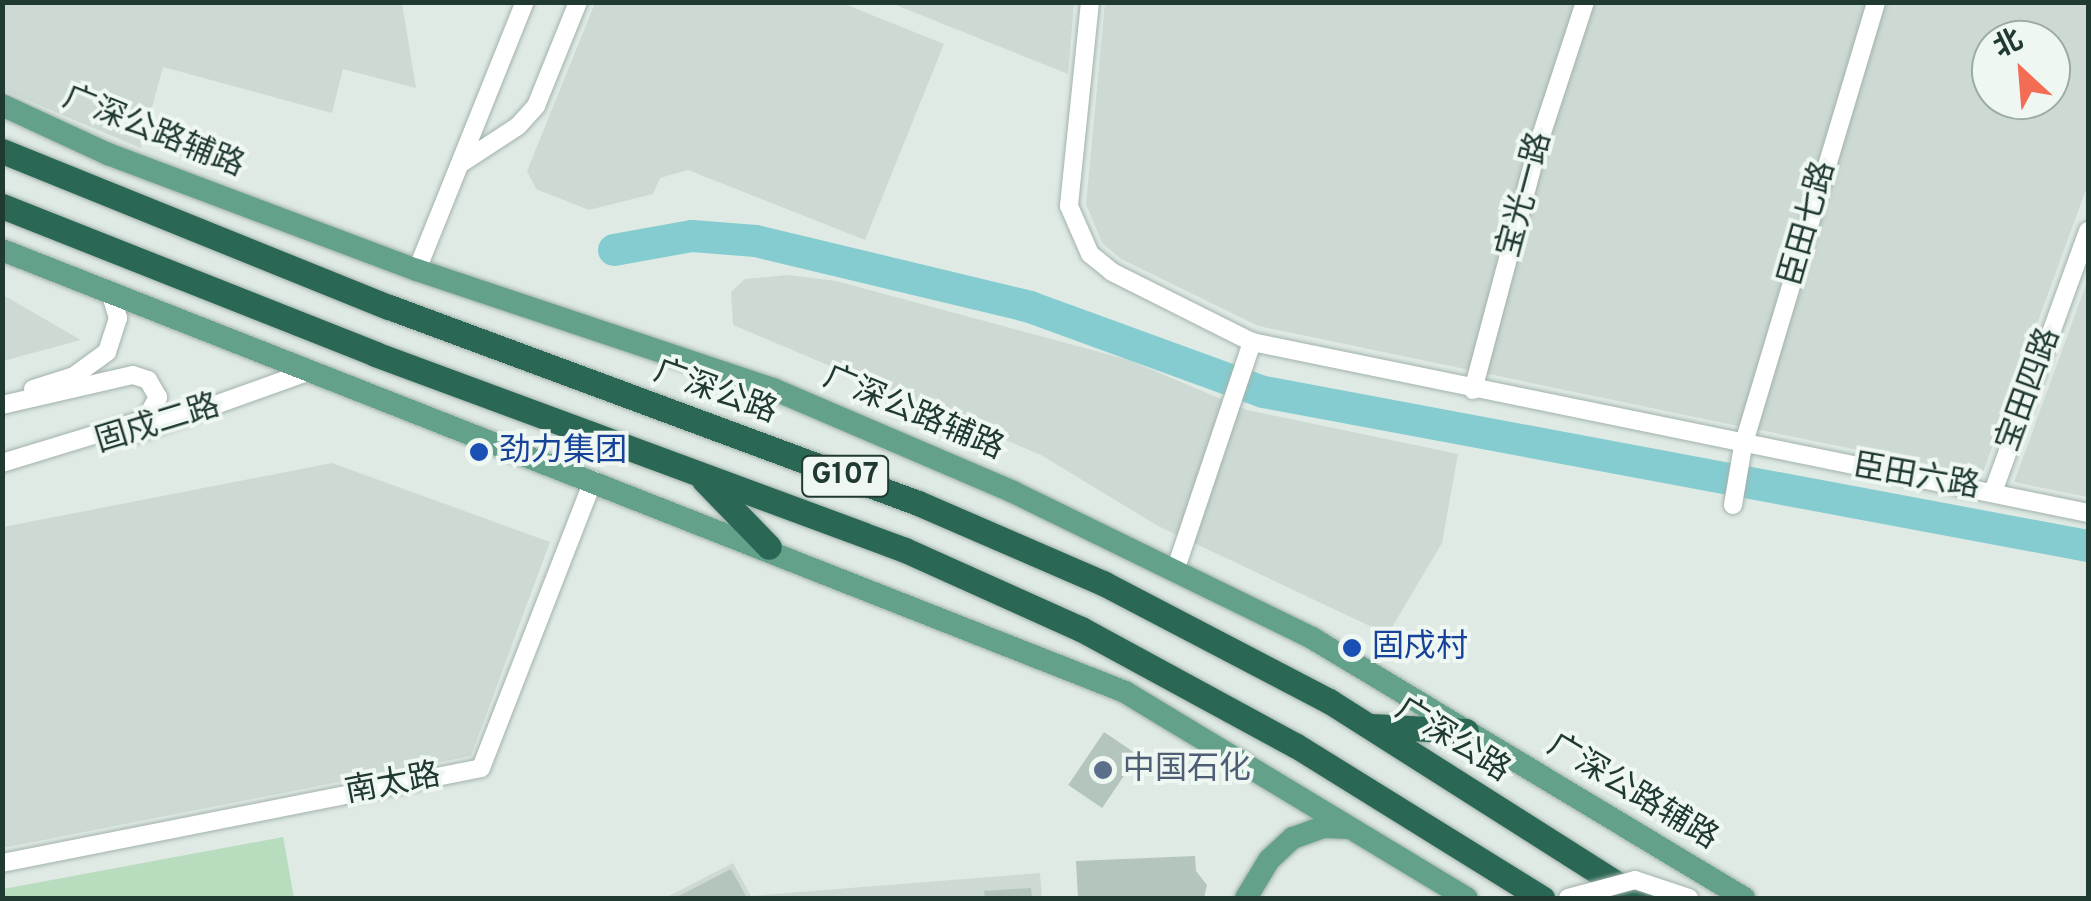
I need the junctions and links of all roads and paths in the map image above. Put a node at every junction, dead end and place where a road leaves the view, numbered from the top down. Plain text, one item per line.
1 (525, 2) edge
2 (578, 2) edge
3 (1090, 2) edge
4 (1585, 2) edge
5 (1876, 2) edge
6 (2, 105) edge
7 (2, 151) edge
8 (460, 164) junction
9 (2, 206) edge
10 (2088, 231) edge
11 (2, 250) edge
12 (417, 270) junction
13 (112, 295) junction
14 (1252, 342) junction
15 (310, 371) junction
16 (1474, 390) junction
17 (2, 402) edge
18 (1743, 446) junction
19 (2, 465) edge
20 (697, 473) junction
21 (593, 480) junction
22 (1993, 492) junction
23 (1733, 505) dead end
24 (2088, 513) edge
25 (769, 548) junction
26 (1175, 571) junction
27 (1368, 726) junction
28 (1466, 732) junction
29 (1355, 828) junction
30 (2, 862) edge
31 (1246, 898) edge
32 (1467, 898) edge
33 (1542, 898) edge
34 (1568, 898) edge
35 (1640, 898) edge
36 (1689, 898) edge
37 (1744, 898) edge

1 - 8 street
2 - 8 street
3 - 14 street, 臣田六路
4 - 16 street, 宝光一路
5 - 18 street, 臣田七路
6 - 12 main road, 广深公路辅路
7 - 27 highway, 广深公路 / G107
8 - 12 street
9 - 20 highway, G107
10 - 22 street, 宝田四路
11 - 13 main road
12 - 26 main road, 广深公路辅路
13 - 15 main road
13 - 17 street
14 - 16 street, 臣田六路
14 - 26 street
15 - 19 street, 固戍二路
15 - 21 main road
16 - 18 street, 臣田六路
17 - 19 street
18 - 22 street, 臣田六路
18 - 23 street, 臣田七路
20 - 25 highway
20 - 33 highway, G107
21 - 25 main road
21 - 30 street, 南太路
22 - 24 street, 臣田六路
25 - 29 main road
26 - 28 main road, 广深公路辅路
27 - 28 highway
27 - 35 highway, 广深公路 / G107
28 - 37 main road, 广深公路辅路
29 - 31 main road
29 - 32 main road
34 - 36 street, bridge

